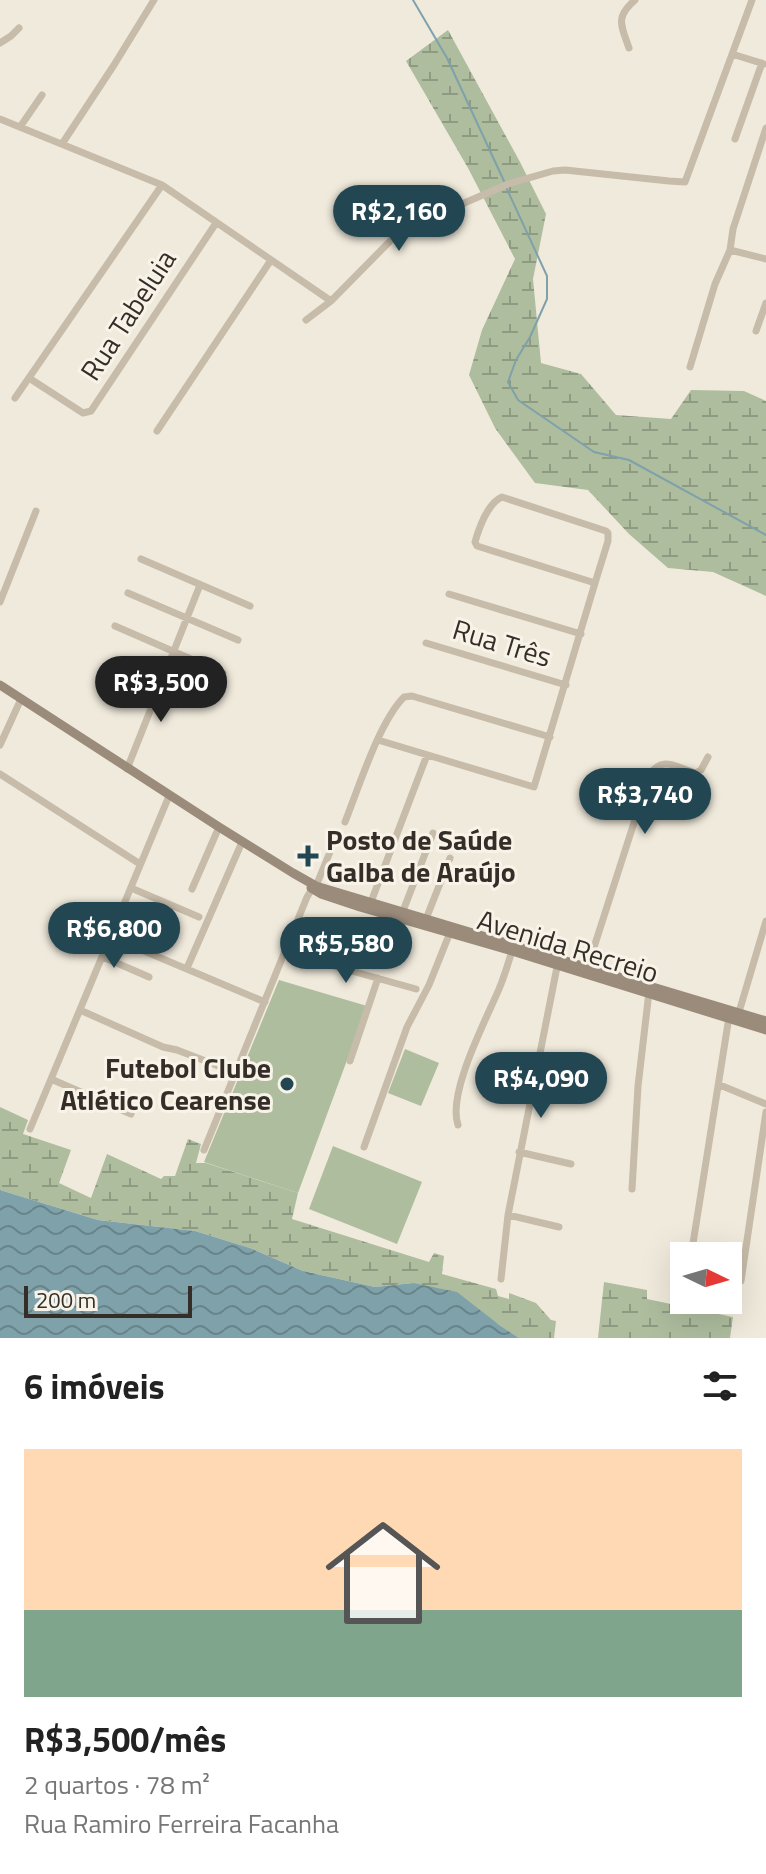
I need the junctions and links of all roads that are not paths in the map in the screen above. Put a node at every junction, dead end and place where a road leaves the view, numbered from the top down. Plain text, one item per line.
1 (154, 0) edge
2 (635, 0) edge
3 (751, 0) edge
4 (19, 28) dead end
5 (0, 43) edge
6 (629, 48) dead end
7 (732, 54) junction
8 (764, 64) edge
9 (42, 95) dead end
10 (0, 119) edge
11 (20, 127) junction
12 (766, 128) edge
13 (735, 139) dead end
14 (62, 144) junction
15 (162, 185) junction
16 (216, 223) junction
17 (730, 250) junction
18 (766, 259) edge
19 (271, 260) junction
20 (331, 301) junction
21 (766, 303) edge
22 (306, 320) dead end
23 (756, 331) dead end
24 (690, 367) dead end
25 (29, 378) junction
26 (15, 398) dead end
27 (157, 431) dead end
28 (36, 511) dead end
29 (141, 559) dead end
30 (594, 584) junction
31 (200, 585) junction
32 (128, 593) dead end
33 (449, 594) dead end
34 (0, 602) edge
35 (250, 606) dead end
36 (187, 618) junction
37 (115, 626) dead end
38 (581, 634) junction
39 (238, 640) dead end
40 (426, 643) dead end
41 (174, 652) junction
42 (223, 673) dead end
43 (0, 685) edge
44 (566, 685) junction
45 (21, 699) junction
46 (550, 737) junction
47 (378, 740) junction
48 (0, 745) edge
49 (427, 755) junction
50 (708, 757) dead end
51 (127, 769) junction
52 (0, 774) edge
53 (169, 796) junction
54 (345, 822) dead end
55 (219, 827) junction
56 (433, 833) dead end
57 (242, 842) junction
58 (330, 852) dead end
59 (450, 858) dead end
60 (140, 864) junction
61 (131, 888) junction
62 (314, 888) junction
63 (192, 889) dead end
64 (371, 902) junction
65 (403, 911) junction
66 (199, 917) dead end
67 (426, 919) junction
68 (766, 921) edge
69 (451, 930) junction
70 (111, 937) junction
71 (513, 948) junction
72 (284, 952) junction
73 (103, 957) junction
74 (558, 962) junction
75 (187, 968) junction
76 (586, 970) junction
77 (149, 977) dead end
78 (378, 978) junction
79 (416, 989) dead end
80 (649, 989) junction
81 (265, 1002) junction
82 (80, 1010) junction
83 (733, 1013) junction
84 (766, 1021) edge
85 (766, 1030) edge
86 (350, 1061) dead end
87 (234, 1072) junction
88 (51, 1079) junction
89 (720, 1085) junction
90 (766, 1104) edge
91 (766, 1112) edge
92 (131, 1114) dead end
93 (458, 1125) dead end
94 (30, 1129) dead end
95 (364, 1147) dead end
96 (204, 1150) dead end
97 (519, 1152) junction
98 (571, 1164) dead end
99 (632, 1189) dead end
100 (508, 1215) junction
101 (559, 1227) dead end
102 (693, 1242) edge
103 (742, 1274) edge
104 (501, 1279) dead end

1 - 14 street
2 - 6 street
3 - 7 street
4 - 5 street
7 - 8 street
7 - 20 street
8 - 13 street
9 - 11 street
10 - 11 street
11 - 14 street
12 - 17 street
14 - 15 street
15 - 16 street
15 - 25 street
16 - 19 street
16 - 25 street, Rua Tabeluia
17 - 18 street
17 - 24 street
19 - 20 street
19 - 27 street
20 - 22 street
21 - 23 street
25 - 26 street
28 - 34 street
29 - 31 street
30 - 30 street
30 - 38 street
31 - 35 street
31 - 36 street
32 - 36 street
33 - 38 street
36 - 39 street
36 - 41 street
37 - 41 street
38 - 44 street
40 - 44 street, Rua Três
41 - 42 street
41 - 51 street
43 - 45 main road
44 - 46 street
45 - 48 street
45 - 51 main road
46 - 47 street
46 - 49 street
47 - 49 street
47 - 54 street
49 - 64 street
50 - 76 street
51 - 53 main road
52 - 60 street
53 - 55 main road
53 - 60 street
55 - 57 main road
55 - 63 street
56 - 65 street
57 - 62 main road
57 - 75 street
58 - 62 street
59 - 67 street
60 - 61 street
61 - 66 street
61 - 70 street
62 - 64 main road, Avenida Recreio
62 - 69 main road, Avenida Recreio
62 - 72 street
64 - 65 main road, Avenida Recreio
65 - 67 main road, Avenida Recreio
67 - 69 main road, Avenida Recreio
68 - 83 street
69 - 71 main road, Avenida Recreio
69 - 95 street
70 - 73 street
70 - 75 street
71 - 74 main road, Avenida Recreio
71 - 93 street
72 - 78 street
72 - 81 street
73 - 77 street
73 - 82 street
74 - 76 main road, Avenida Recreio
74 - 97 street
75 - 81 street
76 - 80 main road, Avenida Recreio
78 - 79 street
78 - 86 street
80 - 83 main road, Avenida Recreio
80 - 99 street
81 - 87 street
82 - 87 street
82 - 88 street
83 - 84 main road, Avenida Recreio
83 - 85 main road, Avenida Recreio
83 - 89 street
87 - 96 street
88 - 92 street
88 - 94 street
89 - 90 street
89 - 102 street
91 - 103 street
97 - 98 street
97 - 100 street
100 - 101 street
100 - 104 street

